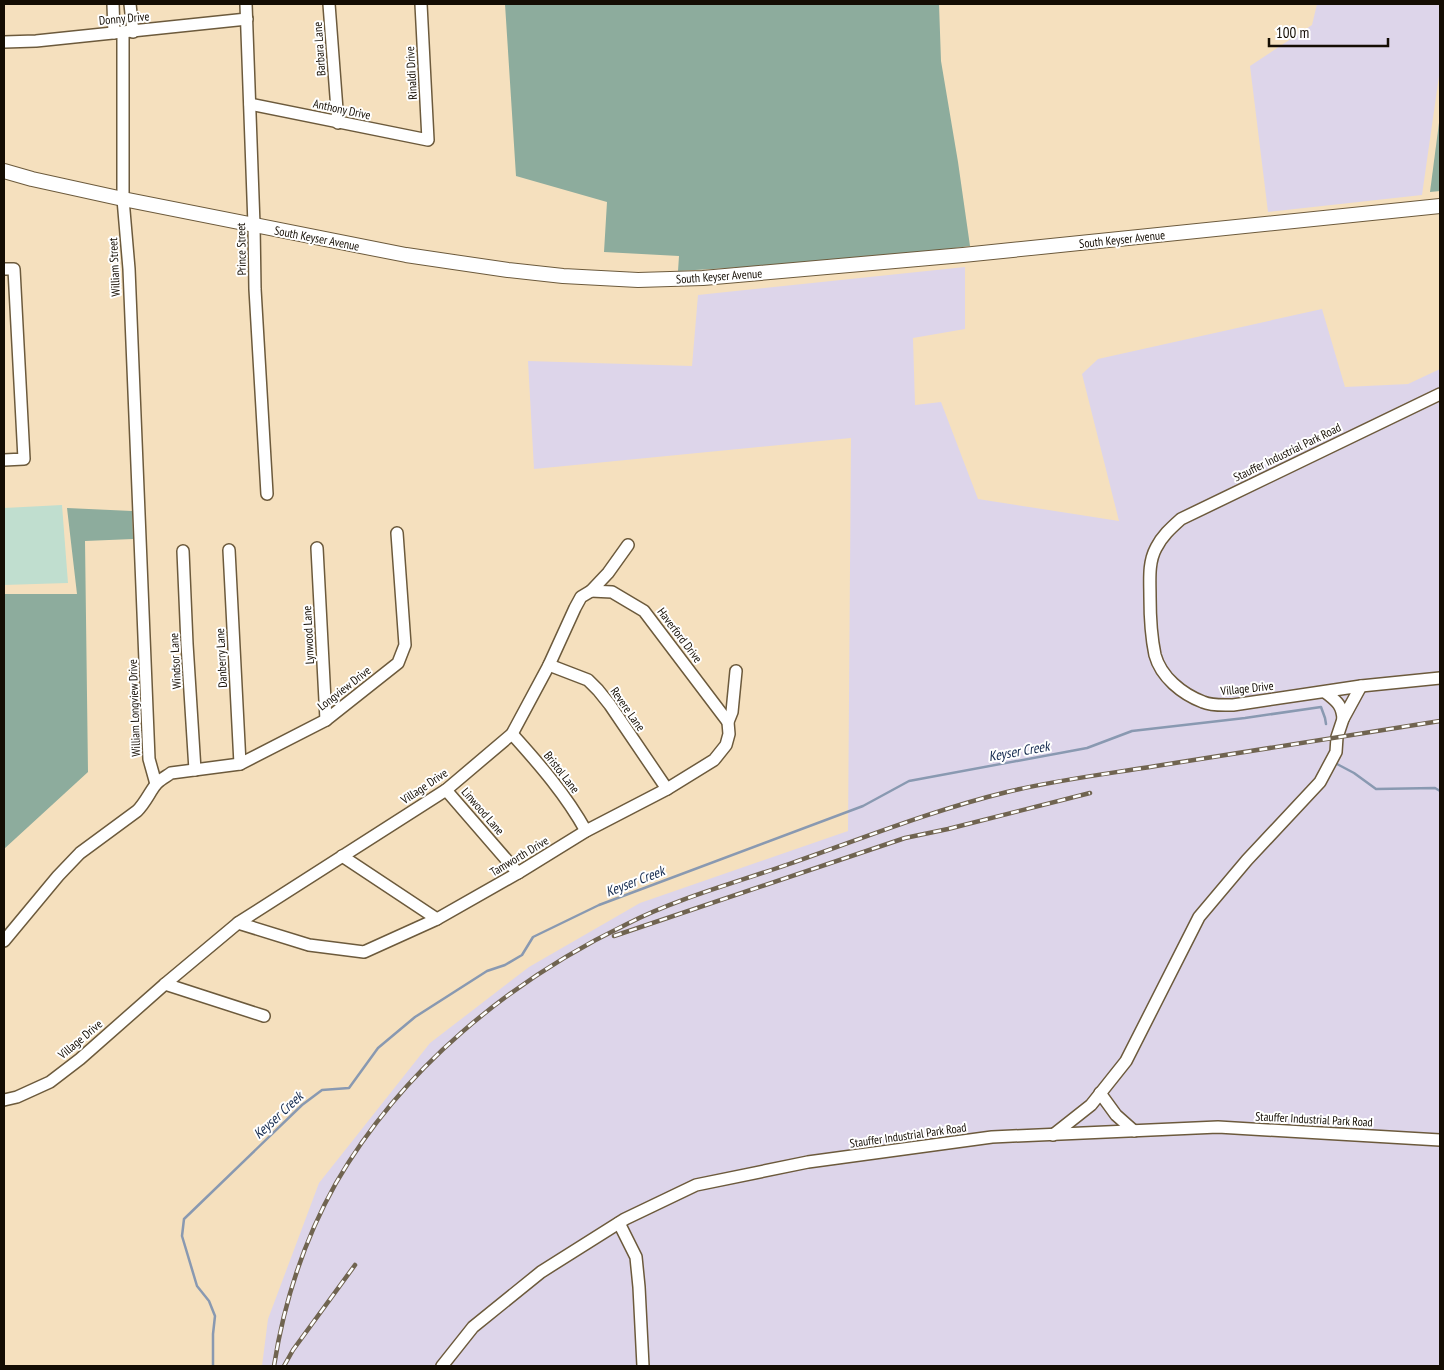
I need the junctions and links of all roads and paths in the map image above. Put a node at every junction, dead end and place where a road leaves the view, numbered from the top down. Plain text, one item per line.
1 (113, 4) edge
2 (130, 4) edge
3 (246, 4) edge
4 (329, 4) edge
5 (421, 4) edge
6 (247, 20) junction
7 (123, 32) junction
8 (4, 42) edge
9 (250, 104) junction
10 (338, 122) junction
11 (428, 140) joint
12 (4, 171) edge
13 (124, 199) junction
14 (1440, 206) edge
15 (254, 226) junction
16 (4, 269) edge
17 (1440, 394) edge
18 (4, 460) edge
19 (267, 494) dead end
20 (138, 499) joint
21 (397, 533) dead end
22 (628, 545) dead end
23 (317, 548) dead end
24 (1155, 548) joint
25 (229, 550) dead end
26 (184, 551) dead end
27 (591, 591) junction
28 (549, 666) junction
29 (736, 671) dead end
30 (1440, 678) edge
31 (1361, 686) junction
32 (1326, 692) junction
33 (1343, 718) junction
34 (326, 720) junction
35 (728, 722) junction
36 (512, 734) junction
37 (240, 764) junction
38 (195, 770) junction
39 (156, 784) junction
40 (667, 789) junction
41 (446, 790) junction
42 (586, 831) junction
43 (342, 856) junction
44 (518, 873) junction
45 (437, 919) junction
46 (238, 923) junction
47 (4, 941) edge
48 (164, 984) junction
49 (264, 1016) dead end
50 (1100, 1093) junction
51 (4, 1100) edge
52 (1134, 1131) junction
53 (1053, 1135) junction
54 (1440, 1140) edge
55 (619, 1223) junction
56 (442, 1366) edge
57 (643, 1366) edge

1 - 7 street
2 - 7 street
3 - 6 street, Prince Street
4 - 10 street, Barbara Lane
5 - 11 street, Rinaldi Drive
6 - 7 street, Donny Drive
6 - 9 street, Prince Street
7 - 8 street, Donny Drive
7 - 13 street, William Street
9 - 10 street, Anthony Drive
9 - 15 street, Prince Street
10 - 11 street, Anthony Drive
12 - 13 main road, South Keyser Avenue
13 - 15 main road, South Keyser Avenue
13 - 20 street, William Street
14 - 15 main road, South Keyser Avenue
15 - 19 street, Prince Street
16 - 18 street
17 - 24 street, Stauffer Industrial Park Road
20 - 39 street, William Longview Drive
21 - 34 street, Longview Drive
22 - 27 street, Village Drive
23 - 34 street, Lynwood Lane
24 - 32 street, Village Drive
25 - 37 street, Danberry Lane
26 - 38 street, Windsor Lane
27 - 28 street, Village Drive
27 - 35 street, Haverford Drive
28 - 36 street, Village Drive
28 - 40 street, Revere Lane
29 - 35 street, Tamworth Drive
30 - 31 street, Village Drive
31 - 32 street, Village Drive
31 - 33 street
32 - 33 street
33 - 50 street
34 - 37 street, Longview Drive
35 - 40 street, Tamworth Drive
36 - 41 street, Village Drive
36 - 42 street, Bristol Lane
37 - 38 street, Longview Drive
38 - 39 street, Longview Drive
39 - 47 street
40 - 42 street, Tamworth Drive
41 - 43 street, Village Drive
41 - 44 street, Linwood Lane
42 - 44 street, Tamworth Drive
43 - 45 street
43 - 46 street, Village Drive
44 - 45 street, Tamworth Drive
45 - 46 street, Tamworth Drive
46 - 48 street, Village Drive
48 - 49 street
48 - 51 street, Village Drive
50 - 52 street
50 - 53 street
52 - 53 street, Stauffer Industrial Park Road
52 - 54 street, Stauffer Industrial Park Road
53 - 55 street, Stauffer Industrial Park Road
55 - 56 street, Stauffer Industrial Park Road
55 - 57 street

